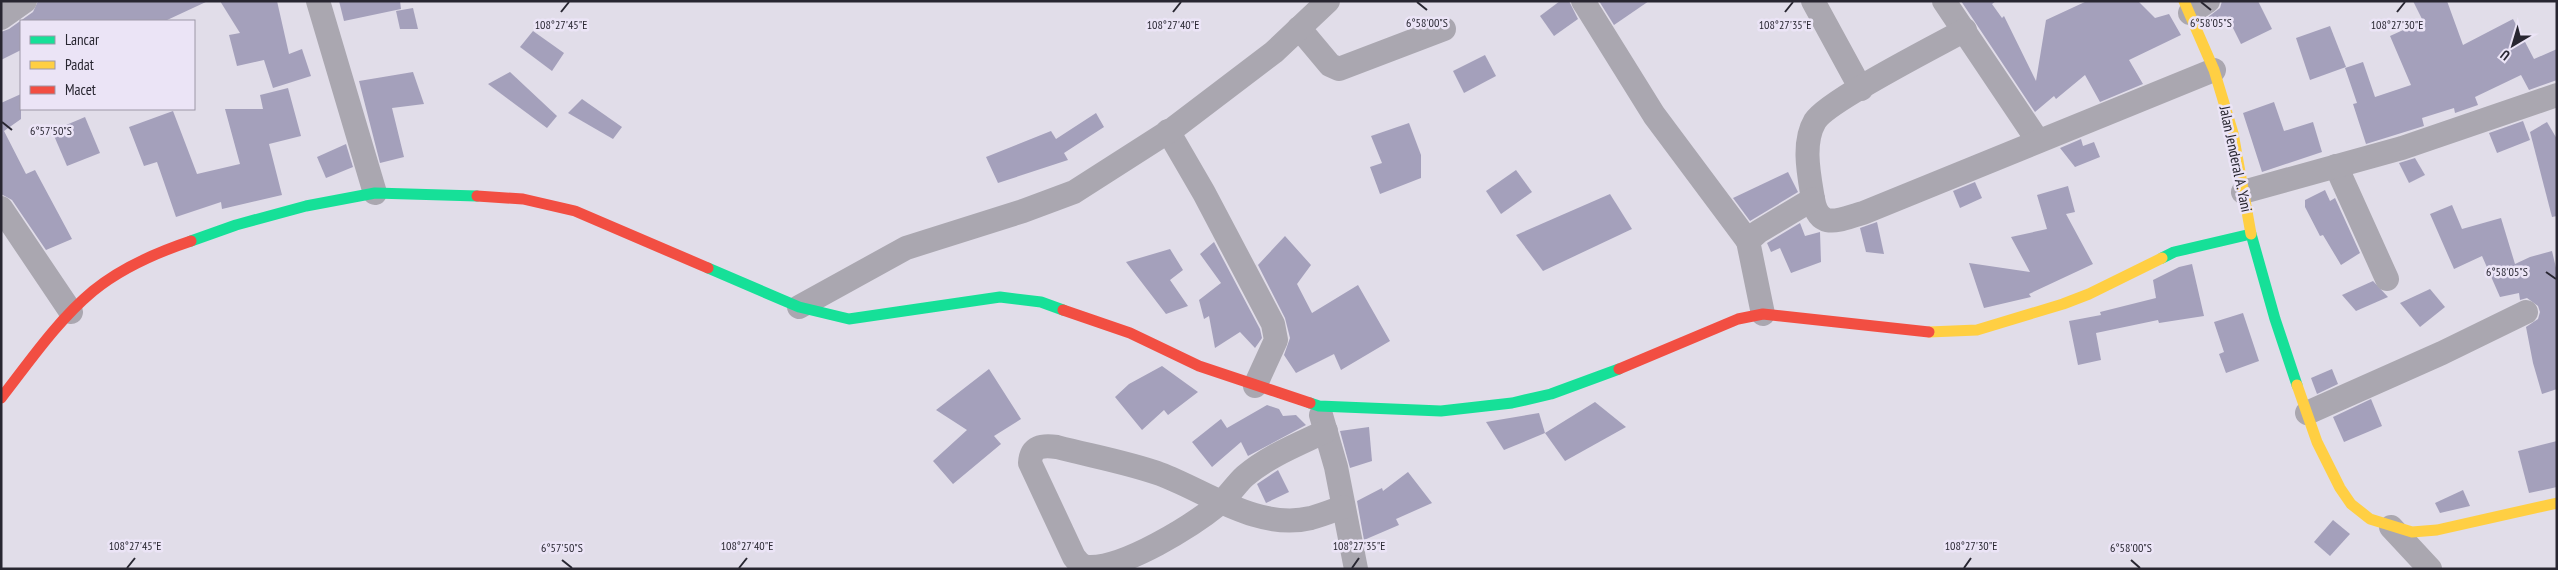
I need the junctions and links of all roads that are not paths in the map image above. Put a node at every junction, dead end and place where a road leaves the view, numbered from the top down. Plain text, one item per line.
1 (25, 1) edge
2 (318, 1) edge
3 (1328, 1) edge
4 (1583, 1) edge
5 (1813, 1) edge
6 (1944, 1) edge
7 (2194, 5) edge
8 (1, 18) edge
9 (1299, 28) junction
10 (1444, 29) dead end
11 (1965, 30) junction
12 (2214, 70) junction
13 (1861, 88) junction
14 (2557, 95) edge
15 (1168, 131) junction
16 (2038, 141) junction
17 (2336, 166) junction
18 (2243, 192) junction
19 (375, 193) junction
20 (1813, 199) junction
21 (1, 208) edge
22 (2251, 234) junction
23 (1748, 241) junction
24 (2387, 279) dead end
25 (799, 307) junction
26 (71, 312) junction
27 (2526, 312) dead end
28 (1763, 314) junction
29 (1256, 386) junction
30 (1, 398) edge
31 (1319, 406) junction
32 (2307, 413) junction
33 (1326, 430) junction
34 (1220, 503) junction
35 (2557, 503) edge
36 (1343, 507) junction
37 (2391, 528) junction
38 (1356, 569) edge
39 (2430, 569) edge

1 - 8 street
2 - 19 street
3 - 9 street
4 - 23 street
5 - 13 street
6 - 11 street
7 - 12 main road, Jalan Jenderal A. Yani
9 - 10 street
9 - 15 street
11 - 13 street
11 - 16 street
12 - 16 street
12 - 18 main road, Jalan Jenderal A. Yani
13 - 20 street
14 - 17 street
15 - 25 street
15 - 29 street
16 - 20 street
17 - 18 street
17 - 24 street
18 - 22 main road, Jalan Jenderal A. Yani
19 - 25 main road
19 - 26 main road
20 - 23 street
21 - 26 street
22 - 28 main road
22 - 32 main road, Jalan Jenderal A. Yani
23 - 28 street
25 - 29 main road
26 - 30 main road
27 - 32 street
28 - 31 main road
29 - 31 main road
31 - 33 street
32 - 37 main road, Jalan Jenderal A. Yani
33 - 34 street
33 - 36 street
34 - 34 street
34 - 36 street
35 - 37 main road, Jalan Jenderal A. Yani
36 - 38 street
37 - 39 street

